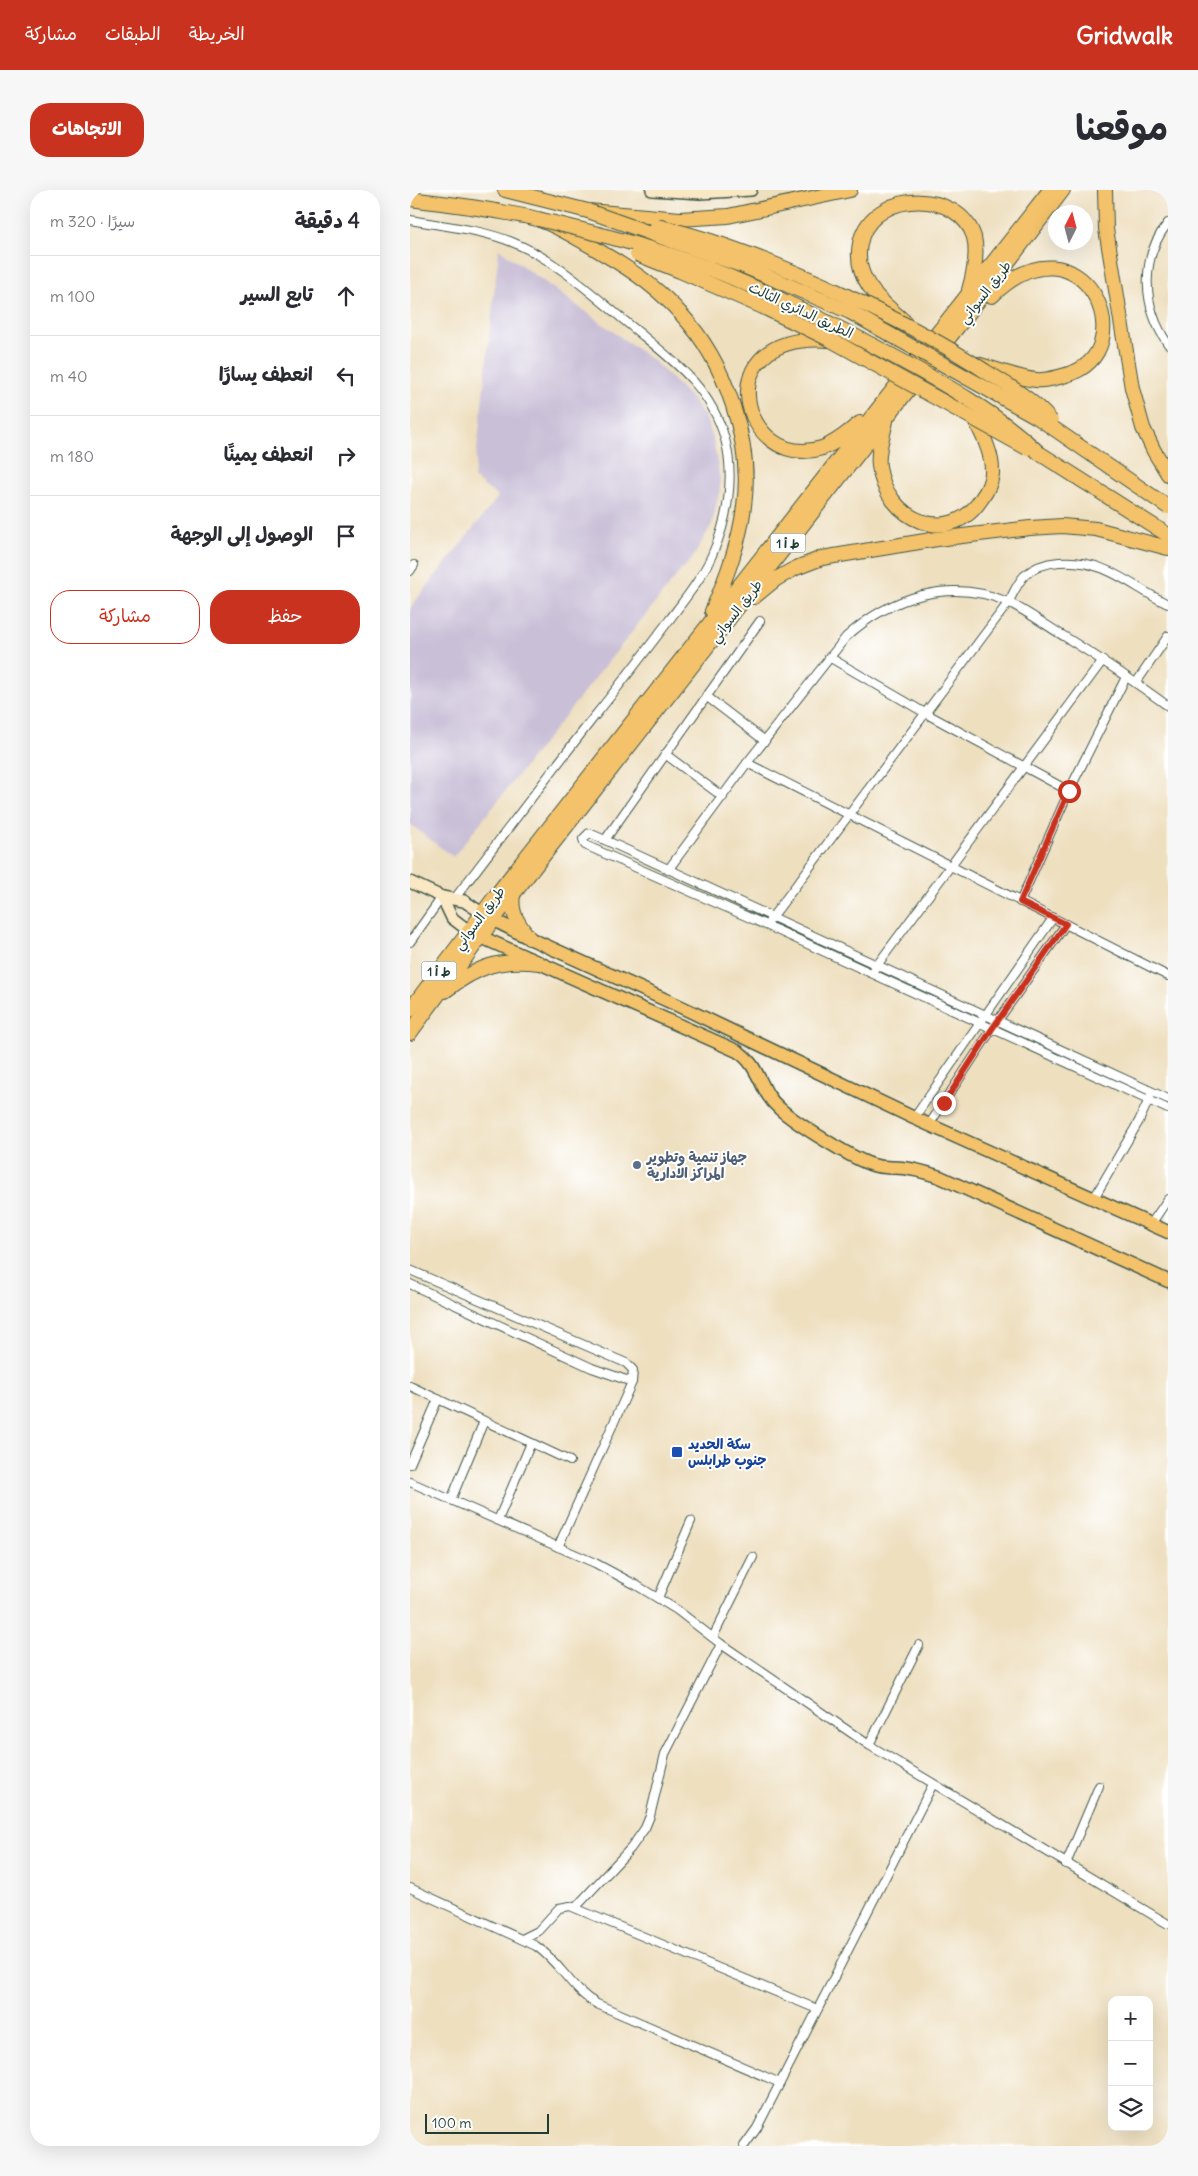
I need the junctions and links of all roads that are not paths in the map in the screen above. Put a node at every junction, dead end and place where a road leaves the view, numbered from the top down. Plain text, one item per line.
1 (505, 190) edge
2 (652, 190) edge
3 (751, 190) edge
4 (850, 190) edge
5 (1050, 190) edge
6 (1063, 190) edge
7 (1105, 190) edge
8 (410, 199) edge
9 (588, 211) junction
10 (538, 219) junction
11 (410, 220) edge
12 (1168, 223) edge
13 (968, 295) junction
14 (908, 324) junction
15 (948, 339) junction
16 (831, 340) junction
17 (1168, 344) edge
18 (973, 362) junction
19 (882, 413) junction
20 (975, 420) junction
21 (1059, 431) junction
22 (1039, 453) junction
23 (1168, 474) edge
24 (1168, 507) edge
25 (1168, 535) edge
26 (1168, 548) edge
27 (1008, 602) junction
28 (1168, 604) edge
29 (760, 621) dead end
30 (710, 632) junction
31 (1168, 636) edge
32 (829, 658) junction
33 (1102, 660) junction
34 (1126, 677) junction
35 (1136, 683) junction
36 (706, 696) junction
37 (1168, 706) edge
38 (925, 713) junction
39 (765, 741) junction
40 (665, 754) junction
41 (747, 763) junction
42 (1024, 767) junction
43 (1069, 791) junction
44 (723, 797) junction
45 (849, 815) junction
46 (605, 840) junction
47 (951, 866) junction
48 (668, 870) junction
49 (410, 882) edge
50 (513, 895) junction
51 (442, 897) junction
52 (455, 898) junction
53 (1020, 902) junction
54 (487, 917) junction
55 (772, 917) junction
56 (1053, 918) junction
57 (1066, 924) junction
58 (766, 925) junction
59 (474, 934) junction
60 (530, 938) junction
61 (410, 942) edge
62 (540, 963) junction
63 (877, 965) junction
64 (871, 973) junction
65 (1168, 976) edge
66 (433, 1001) junction
67 (677, 1005) junction
68 (410, 1010) edge
69 (984, 1015) junction
70 (668, 1020) junction
71 (997, 1021) junction
72 (979, 1023) junction
73 (992, 1029) junction
74 (410, 1033) edge
75 (1153, 1092) junction
76 (1168, 1099) edge
77 (1149, 1100) junction
78 (1168, 1109) edge
79 (914, 1118) junction
80 (929, 1125) junction
81 (1094, 1198) junction
82 (1168, 1198) edge
83 (1151, 1224) junction
84 (1167, 1229) edge
85 (410, 1270) edge
86 (1168, 1281) edge
87 (410, 1284) edge
88 (632, 1382) junction
89 (410, 1386) edge
90 (438, 1399) junction
91 (484, 1421) junction
92 (531, 1443) junction
93 (570, 1461) dead end
94 (410, 1464) edge
95 (410, 1482) edge
96 (451, 1500) junction
97 (498, 1520) junction
98 (691, 1521) dead end
99 (558, 1547) junction
100 (753, 1557) dead end
101 (658, 1598) junction
102 (713, 1637) junction
103 (721, 1644) junction
104 (919, 1645) dead end
105 (869, 1745) junction
106 (933, 1784) junction
107 (1099, 1786) dead end
108 (1066, 1864) junction
109 (410, 1888) edge
110 (576, 1907) junction
111 (1168, 1924) edge
112 (522, 1939) junction
113 (818, 2009) junction
114 (780, 2083) junction
115 (744, 2146) edge

1 - 9 highway, الطريق الدائري الثالث
2 - 3 main road
4 - 9 highway
5 - 13 highway, طريق السواني / ط أ 1
6 - 15 highway, طريق السواني / ط أ 1
7 - 23 highway
8 - 10 highway, الطريق الدائري الثالث
9 - 14 highway, الطريق الدائري الثالث, bridge
9 - 21 highway, الطريق الدائري الثالث, bridge
10 - 16 highway, الطريق الدائري الثالث, bridge
10 - 22 highway, الطريق الدائري الثالث, bridge
10 - 30 highway
11 - 52 street
12 - 17 street
13 - 14 highway
13 - 19 highway, طريق السواني / ط أ 1
14 - 18 highway, الطريق الدائري الثالث, bridge
15 - 18 highway
15 - 19 highway, طريق السواني / ط أ 1
16 - 19 highway
16 - 20 highway, الطريق الدائري الثالث, bridge
18 - 21 highway, الطريق الدائري الثالث, bridge
19 - 20 highway
19 - 30 highway, طريق السواني / ط أ 1
20 - 22 highway, الطريق الدائري الثالث, bridge
21 - 24 highway, الطريق الدائري الثالث, bridge
22 - 25 highway, الطريق الدائري الثالث
26 - 30 highway
27 - 28 street
27 - 32 street
27 - 33 street
27 - 38 street
29 - 36 street
30 - 50 highway, طريق السواني / ط أ 1
30 - 54 highway, طريق السواني / ط أ 1
31 - 35 street
32 - 38 street
32 - 39 street
33 - 34 street
33 - 42 street
34 - 35 street
34 - 43 street
35 - 37 street
36 - 39 street
36 - 40 street
38 - 42 street
38 - 45 street
39 - 41 street
40 - 44 street
40 - 46 street
41 - 44 street
41 - 45 street
42 - 43 street
42 - 47 street
43 - 53 street
44 - 48 street
45 - 47 street
45 - 55 street
46 - 48 street
46 - 58 street
47 - 53 street
47 - 63 street
48 - 55 street
49 - 51 main road
50 - 54 highway, طريق السواني / ط أ 1
50 - 60 highway
51 - 52 main road
51 - 59 main road
51 - 61 street
52 - 54 main road
53 - 56 street
54 - 59 highway, طريق السواني / ط أ 1
54 - 60 main road
55 - 58 street
55 - 63 street
56 - 57 street
56 - 69 street
57 - 65 street
57 - 71 street
58 - 64 street
59 - 62 main road
59 - 66 highway, طريق السواني / ط أ 1
59 - 68 highway, طريق السواني / ط أ 1
60 - 67 main road
62 - 66 highway
62 - 70 main road
63 - 64 street
63 - 69 street
64 - 72 street
66 - 74 highway, طريق السواني / ط أ 1
67 - 70 main road
67 - 79 main road
69 - 71 street
69 - 72 street
70 - 86 main road
71 - 73 street
71 - 75 street
72 - 73 street
72 - 79 street
73 - 77 street
73 - 80 street
75 - 76 street
75 - 77 street
77 - 78 street
77 - 81 street
79 - 80 main road
80 - 81 main road
81 - 83 main road
82 - 83 street
83 - 84 main road
85 - 88 street
87 - 88 street
88 - 99 street
89 - 90 street
90 - 91 street
90 - 94 street
91 - 92 street
91 - 96 street
92 - 93 street
92 - 97 street
95 - 96 street
96 - 97 street
97 - 99 street
98 - 101 street
99 - 101 street
100 - 102 street
101 - 102 street
102 - 103 street
103 - 105 street
103 - 110 street
104 - 105 street
105 - 106 street
106 - 108 street
106 - 113 street
107 - 108 street
108 - 111 street
109 - 112 street
110 - 112 street
110 - 113 street
112 - 114 street
113 - 114 street
114 - 115 street

